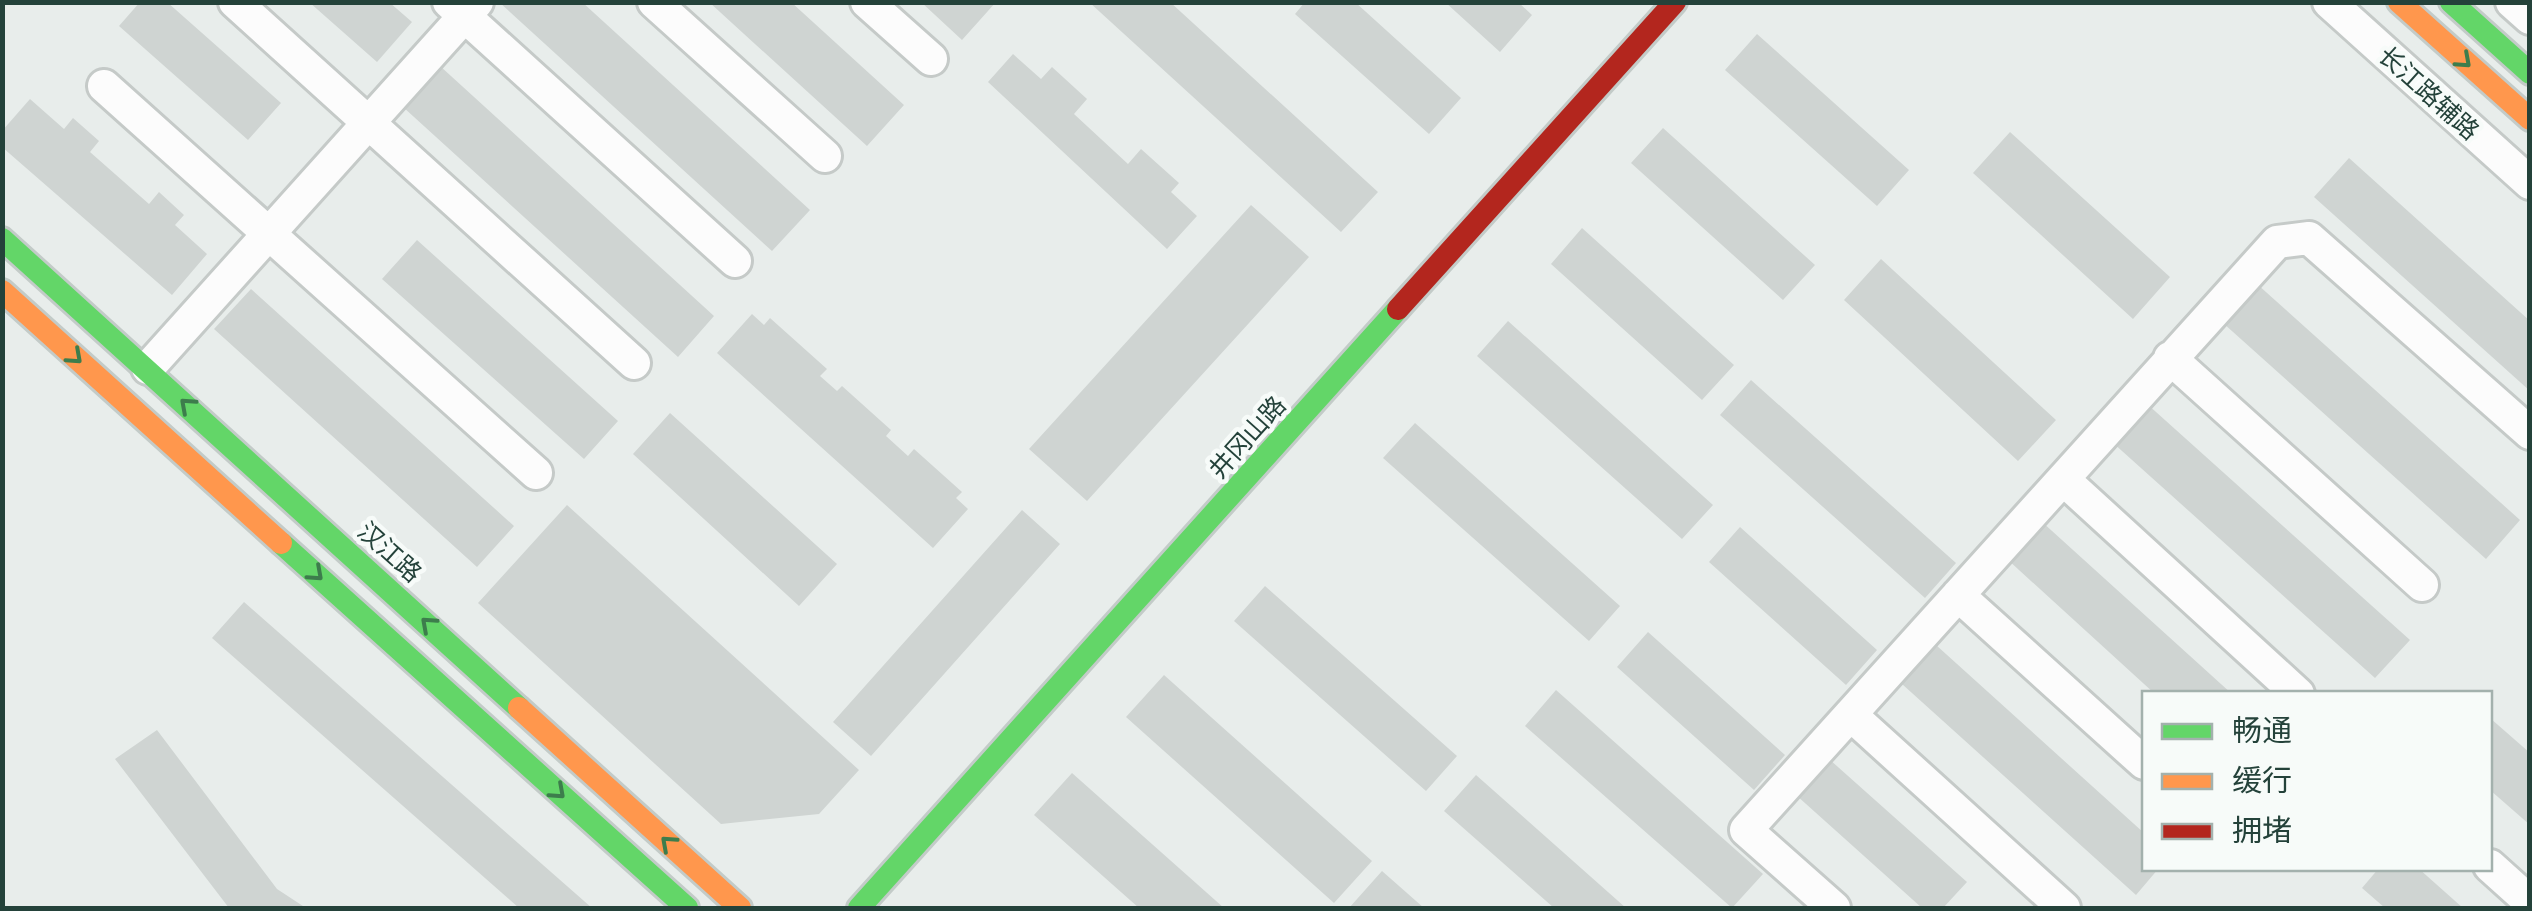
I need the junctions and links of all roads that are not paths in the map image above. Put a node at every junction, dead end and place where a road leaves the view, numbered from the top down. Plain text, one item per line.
1 (235, 2) edge
2 (654, 2) edge
3 (867, 2) edge
4 (1675, 2) edge
5 (2329, 2) edge
6 (2399, 2) edge
7 (2451, 2) edge
8 (2512, 2) edge
9 (464, 7) edge
10 (2530, 18) edge
11 (930, 60) dead end
12 (2530, 73) edge
13 (104, 86) dead end
14 (2530, 119) edge
15 (368, 124) junction
16 (824, 156) dead end
17 (2530, 183) edge
18 (270, 234) junction
19 (2, 239) edge
20 (735, 260) dead end
21 (2, 291) edge
22 (2170, 358) junction
23 (634, 363) dead end
24 (148, 368) junction
25 (2530, 433) edge
26 (536, 472) dead end
27 (2063, 479) junction
28 (2422, 585) dead end
29 (1958, 596) junction
30 (2295, 691) edge
31 (1851, 715) junction
32 (2142, 761) edge
33 (2492, 868) edge
34 (2530, 902) edge
35 (687, 908) edge
36 (740, 908) edge
37 (859, 908) edge
38 (1834, 908) edge
39 (2064, 908) edge

1 - 15 street
2 - 16 street
3 - 11 street
4 - 37 street, 井冈山路
5 - 17 street, 长江路辅路
6 -> 14 street
7 - 12 street
8 - 10 street
9 - 15 street
9 - 20 street
13 - 18 street
15 - 18 street
15 - 23 street
18 - 24 street
18 - 26 street
19 - 24 street, 汉江路
21 -> 35 street
22 - 25 street
22 - 27 street
22 - 28 street
36 -> 24 street, 汉江路
27 - 29 street
27 - 30 street
29 - 31 street
29 - 32 street
31 - 38 street
31 - 39 street
33 - 34 street

